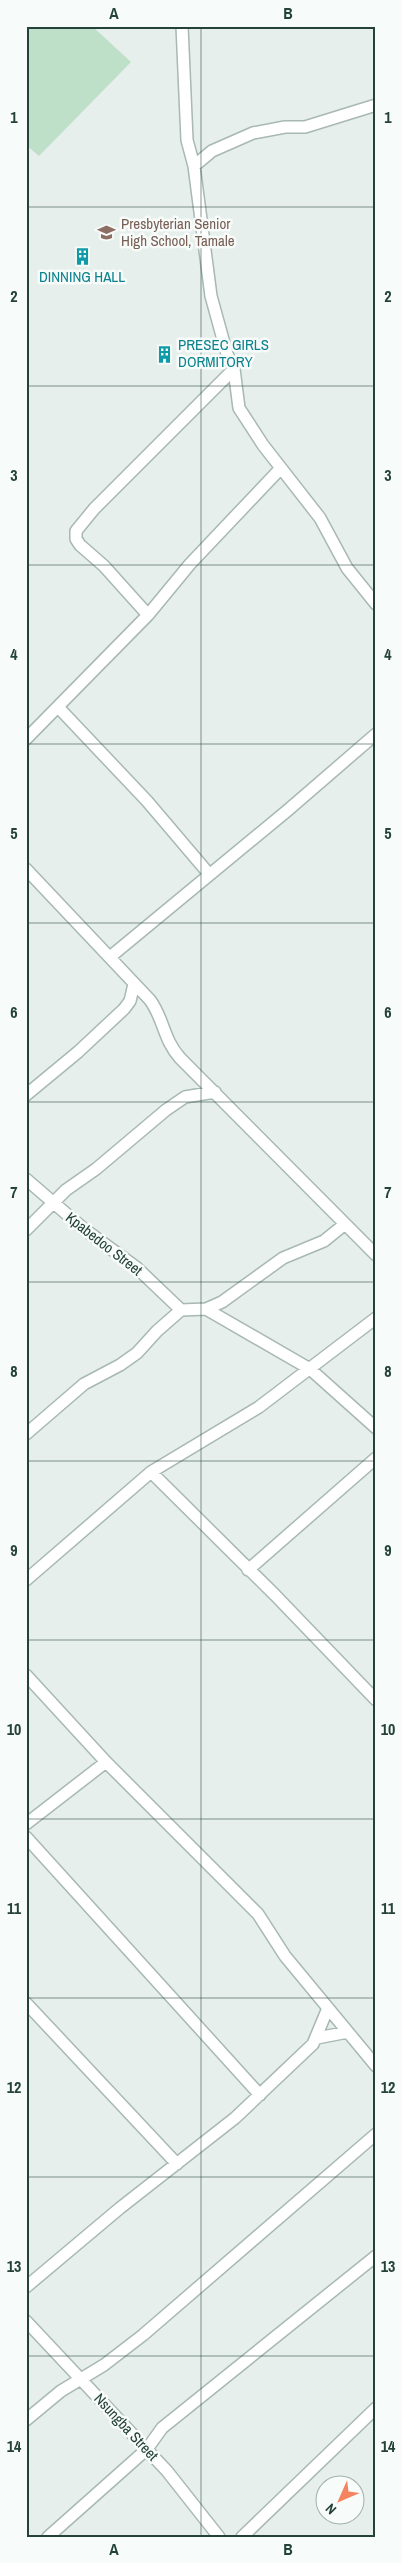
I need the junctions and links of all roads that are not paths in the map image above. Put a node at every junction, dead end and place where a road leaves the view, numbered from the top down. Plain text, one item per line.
1 (182, 26) edge
2 (376, 105) edge
3 (194, 166) junction
4 (234, 369) junction
5 (281, 468) junction
6 (376, 604) edge
7 (148, 615) junction
8 (58, 706) junction
9 (376, 734) edge
10 (26, 739) edge
11 (26, 869) edge
12 (209, 874) junction
13 (110, 957) junction
14 (134, 984) junction
15 (215, 1092) junction
16 (26, 1095) edge
17 (26, 1179) edge
18 (51, 1203) junction
19 (345, 1224) junction
20 (26, 1230) edge
21 (376, 1255) edge
22 (206, 1309) junction
23 (181, 1310) junction
24 (376, 1318) edge
25 (310, 1370) junction
26 (28, 1428) edge
27 (376, 1428) edge
28 (376, 1458) edge
29 (151, 1472) junction
30 (248, 1570) junction
31 (26, 1580) edge
32 (26, 1675) edge
33 (376, 1700) edge
34 (106, 1762) junction
35 (26, 1824) edge
36 (26, 1837) edge
37 (26, 2003) edge
38 (328, 2008) junction
39 (348, 2032) junction
40 (317, 2038) junction
41 (376, 2066) edge
42 (260, 2095) junction
43 (376, 2134) edge
44 (177, 2164) junction
45 (376, 2256) edge
46 (26, 2287) edge
47 (26, 2321) edge
48 (81, 2379) junction
49 (376, 2408) edge
50 (26, 2420) edge
51 (147, 2449) junction
52 (244, 2536) edge
53 (48, 2537) edge
54 (219, 2537) edge

1 - 3 street
2 - 3 street
3 - 4 street
4 - 5 street
4 - 7 street
5 - 6 street
5 - 7 street
7 - 8 street
8 - 10 street
8 - 12 street
9 - 12 street
11 - 13 street
12 - 13 street
13 - 14 street
14 - 15 street
14 - 16 street
15 - 18 street
15 - 19 street
17 - 18 street, Kpabedoo Street
18 - 20 street
18 - 23 street, Kpabedoo Street
19 - 21 street
19 - 22 street
22 - 23 street
22 - 25 street
23 - 26 street
24 - 25 street
25 - 27 street
25 - 29 street
28 - 30 street
29 - 30 street
29 - 31 street
30 - 33 street
32 - 34 street
34 - 35 street
34 - 38 street
36 - 42 street
37 - 44 street
38 - 39 street
38 - 40 street
39 - 40 street
39 - 41 street
40 - 42 street
42 - 44 street
43 - 48 street
44 - 46 street
45 - 51 street
47 - 48 street, Nsungba Street
48 - 50 street
48 - 51 street, Nsungba Street
49 - 52 street
51 - 53 street
51 - 54 street, Nsungba Street

